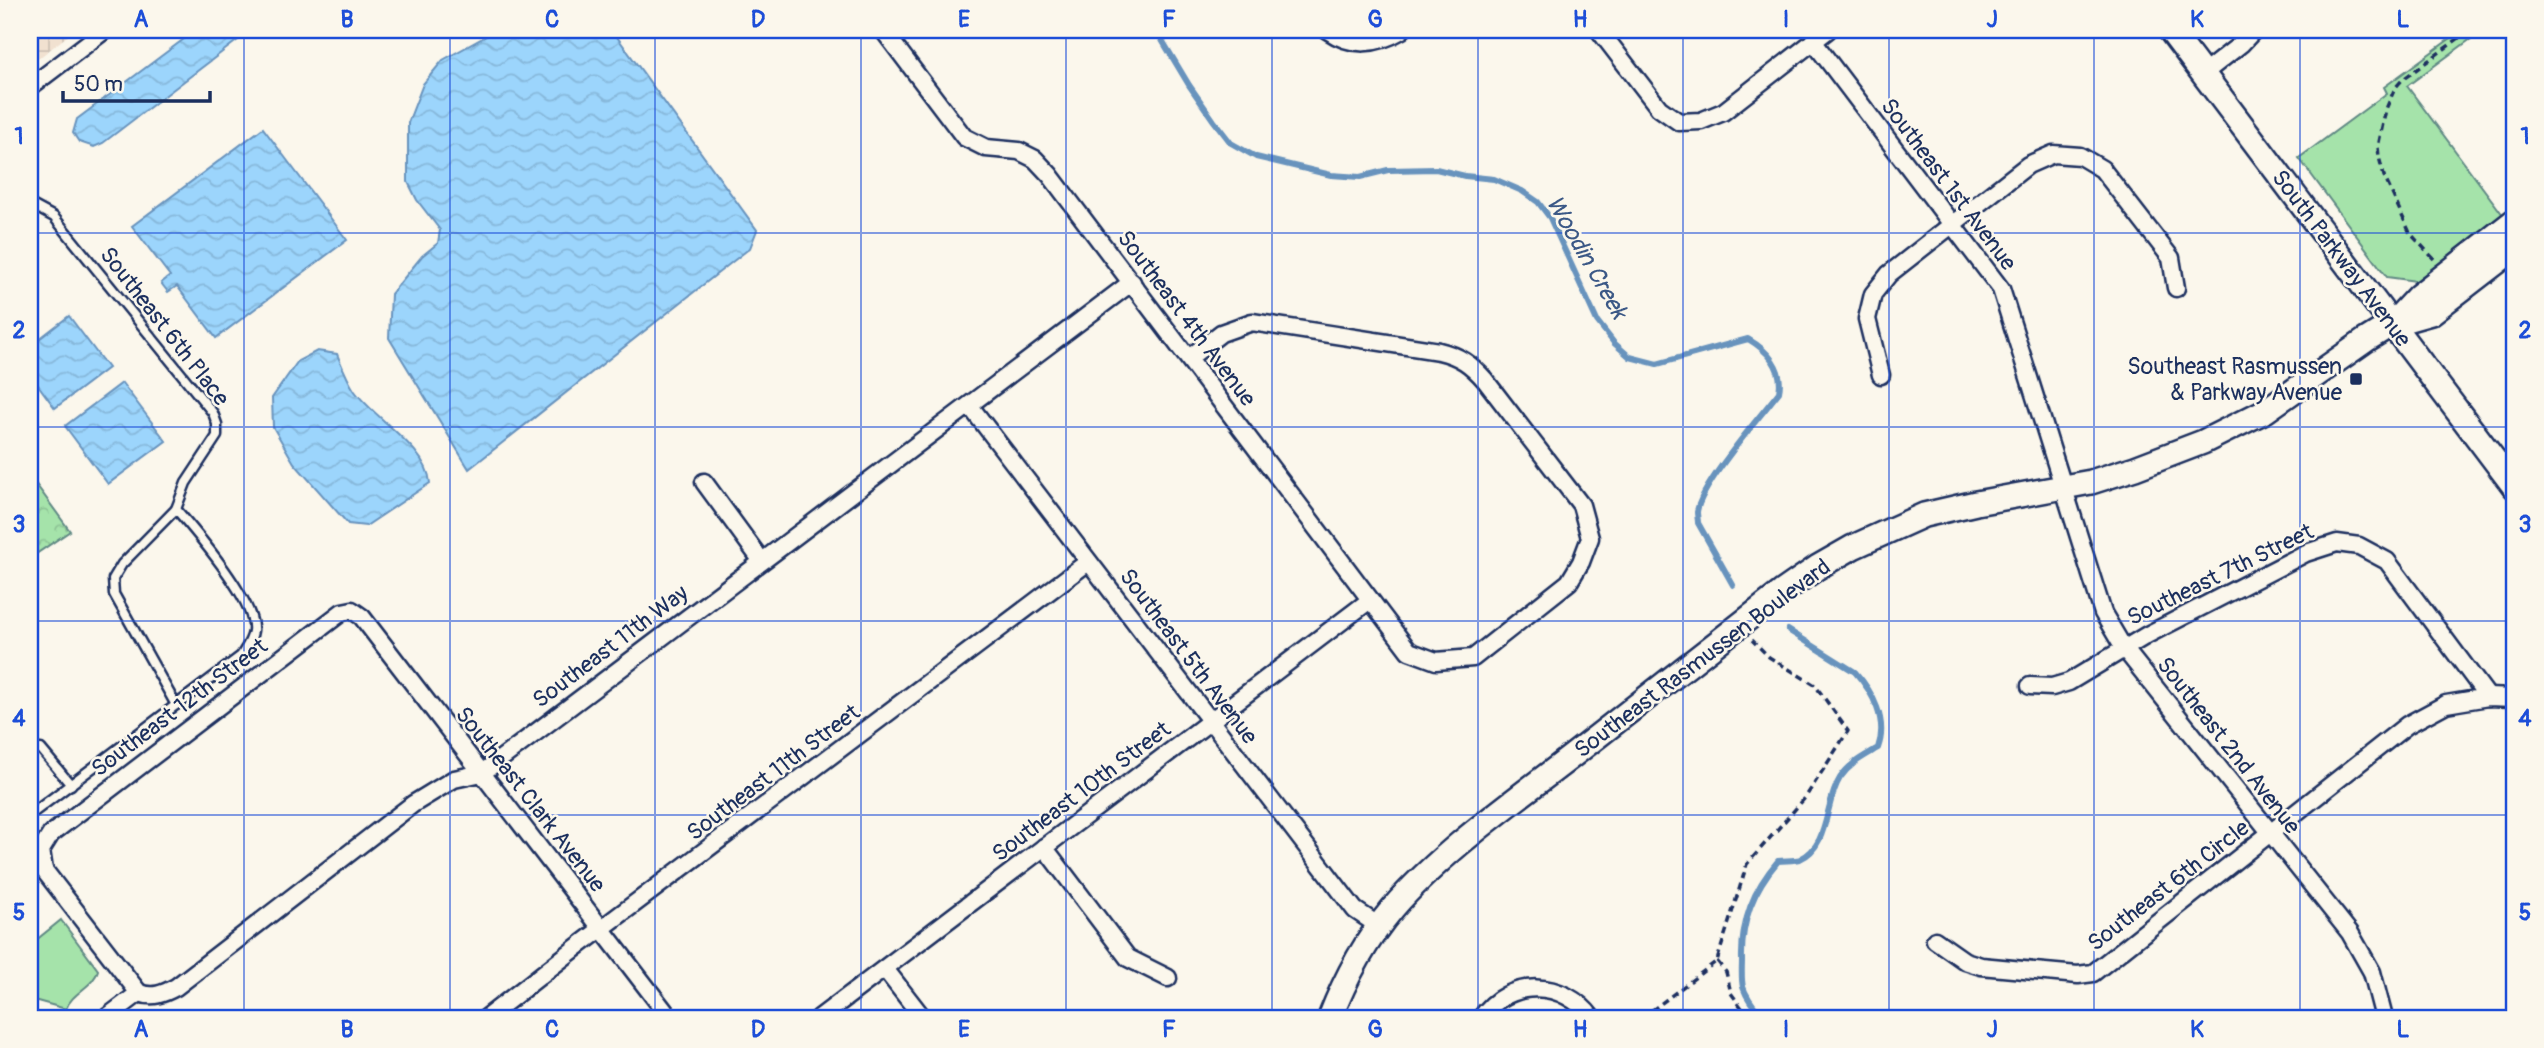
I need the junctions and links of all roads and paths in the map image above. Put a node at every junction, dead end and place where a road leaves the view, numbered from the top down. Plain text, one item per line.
1 (105, 30) edge
2 (883, 30) edge
3 (1327, 30) edge
4 (1402, 30) edge
5 (1599, 30) edge
6 (1828, 30) edge
7 (2171, 30) edge
8 (2254, 30) edge
9 (2470, 30) edge
10 (2487, 30) edge
11 (2492, 30) edge
12 (2510, 30) edge
13 (2514, 35) edge
14 (1813, 41) junction
15 (2203, 74) junction
16 (30, 87) edge
17 (30, 204) edge
18 (2514, 221) edge
19 (1952, 225) junction
20 (2514, 249) edge
21 (2439, 266) dead end
22 (1132, 282) junction
23 (2176, 288) dead end
24 (2392, 324) junction
25 (1189, 358) junction
26 (1881, 375) dead end
27 (970, 406) junction
28 (704, 482) dead end
29 (2514, 486) edge
30 (2063, 487) junction
31 (176, 509) junction
32 (761, 560) junction
33 (1088, 562) junction
34 (1370, 600) junction
35 (352, 610) joint
36 (1738, 626) junction
37 (2123, 647) junction
38 (2030, 687) dead end
39 (2488, 697) junction
40 (2514, 698) edge
41 (176, 705) junction
42 (1209, 722) junction
43 (30, 749) edge
44 (482, 773) junction
45 (71, 785) junction
46 (30, 815) edge
47 (2269, 834) junction
48 (1044, 847) junction
49 (1379, 926) junction
50 (603, 929) junction
51 (1936, 940) dead end
52 (1717, 961) junction
53 (885, 969) junction
54 (1168, 978) dead end
55 (139, 993) junction
56 (106, 1018) edge
57 (486, 1018) edge
58 (670, 1018) edge
59 (820, 1018) edge
60 (923, 1018) edge
61 (1330, 1018) edge
62 (1481, 1018) edge
63 (1592, 1018) edge
64 (1642, 1018) edge
65 (1749, 1018) edge
66 (2384, 1018) edge

1 - 16 street
2 - 22 street, Southeast 4th Avenue
3 - 4 street
5 - 14 street
6 - 14 street
7 - 15 street, South Parkway Avenue
8 - 15 street
9 - 21 path
10 - 11 path
12 - 13 street
14 - 19 street, Southeast 1st Avenue
15 - 24 street, South Parkway Avenue
17 - 31 lane, Southeast 6th Place
18 - 24 street
19 - 23 street
19 - 26 street
19 - 30 street, Southeast 1st Avenue
20 - 24 street
22 - 25 street, Southeast 4th Avenue
22 - 27 street, Southeast 11th Way
24 - 29 street, South Parkway Avenue
24 - 30 street, Southeast Rasmussen Boulevard
25 - 34 street, Southeast 4th Avenue
25 - 34 street, Southeast 4th Avenue
27 - 32 street, Southeast 11th Way
27 - 33 street, Southeast 5th Avenue
28 - 32 street
30 - 36 street, Southeast Rasmussen Boulevard
30 - 37 street, Southeast 2nd Avenue
31 - 41 lane
31 - 41 lane
32 - 44 street, Southeast 11th Way
33 - 42 street, Southeast 5th Avenue
33 - 50 street, Southeast 11th Street
34 - 42 street, Southeast 10th Street
35 - 44 street, Southeast Clark Avenue
35 - 55 street, Southeast 12th Street
36 - 49 street, Southeast Rasmussen Boulevard
36 - 52 path
37 - 38 street, Southeast 7th Street
37 - 39 street, Southeast 7th Street
37 - 47 street, Southeast 2nd Avenue
39 - 40 street, Southeast 6th Circle
39 - 47 street, Southeast 6th Circle
41 - 45 lane
42 - 48 street, Southeast 10th Street
42 - 49 street, Southeast 5th Avenue
43 - 45 lane
44 - 50 street, Southeast Clark Avenue
44 - 55 street, Southeast 11th Way
45 - 46 lane
47 - 51 street, Southeast 6th Circle
47 - 66 street, Southeast 2nd Avenue
48 - 53 street, Southeast 10th Street
48 - 54 street
49 - 61 street, Southeast Rasmussen Boulevard
50 - 57 street, Southeast 11th Street
50 - 58 street, Southeast Clark Avenue
52 - 64 path
52 - 65 path
53 - 59 street, Southeast 10th Street
53 - 60 street
55 - 56 street
62 - 63 street

